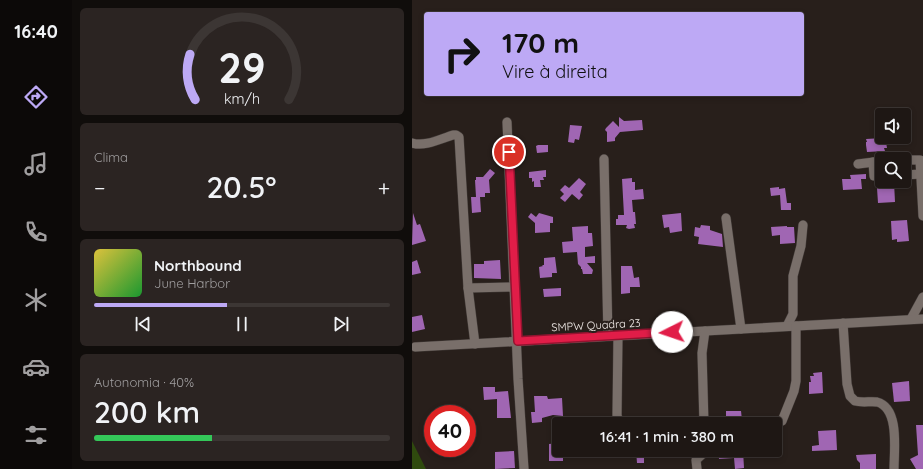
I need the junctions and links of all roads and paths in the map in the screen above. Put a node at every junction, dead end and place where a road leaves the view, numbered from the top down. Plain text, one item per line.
1 (508, 122) dead end
2 (412, 143) edge
3 (604, 159) dead end
4 (911, 160) edge
5 (875, 162) edge
6 (858, 164) dead end
7 (921, 174) junction
8 (911, 175) edge
9 (923, 216) edge
10 (726, 218) dead end
11 (803, 225) dead end
12 (468, 288) junction
13 (514, 288) junction
14 (923, 297) edge
15 (793, 314) junction
16 (923, 318) edge
17 (912, 319) junction
18 (843, 323) junction
19 (796, 326) junction
20 (741, 329) junction
21 (706, 331) junction
22 (608, 336) junction
23 (618, 336) junction
24 (518, 341) junction
25 (475, 344) junction
26 (415, 347) dead end
27 (618, 417) edge
28 (704, 417) edge
29 (782, 421) dead end
30 (698, 457) edge
31 (524, 469) edge
32 (697, 469) edge
33 (894, 469) edge

1 - 13 street
2 - 12 street
3 - 22 street
4 - 7 street
5 - 6 street
7 - 8 street
7 - 9 street
10 - 20 street
11 - 15 street
12 - 13 street
12 - 25 street
13 - 24 street
14 - 17 street
15 - 19 street
15 - 19 street
16 - 17 street, SMPW Quadra 23
17 - 18 street, SMPW Quadra 23
18 - 19 street, SMPW Quadra 23
18 - 33 street
19 - 20 street, SMPW Quadra 23
19 - 29 street
20 - 21 street, SMPW Quadra 23
21 - 23 street, SMPW Quadra 23
21 - 28 street
22 - 23 street, SMPW Quadra 23
22 - 24 street, SMPW Quadra 23
23 - 27 street
24 - 25 street, SMPW Quadra 23
24 - 31 street
25 - 26 street, SMPW Quadra 23
30 - 32 street

